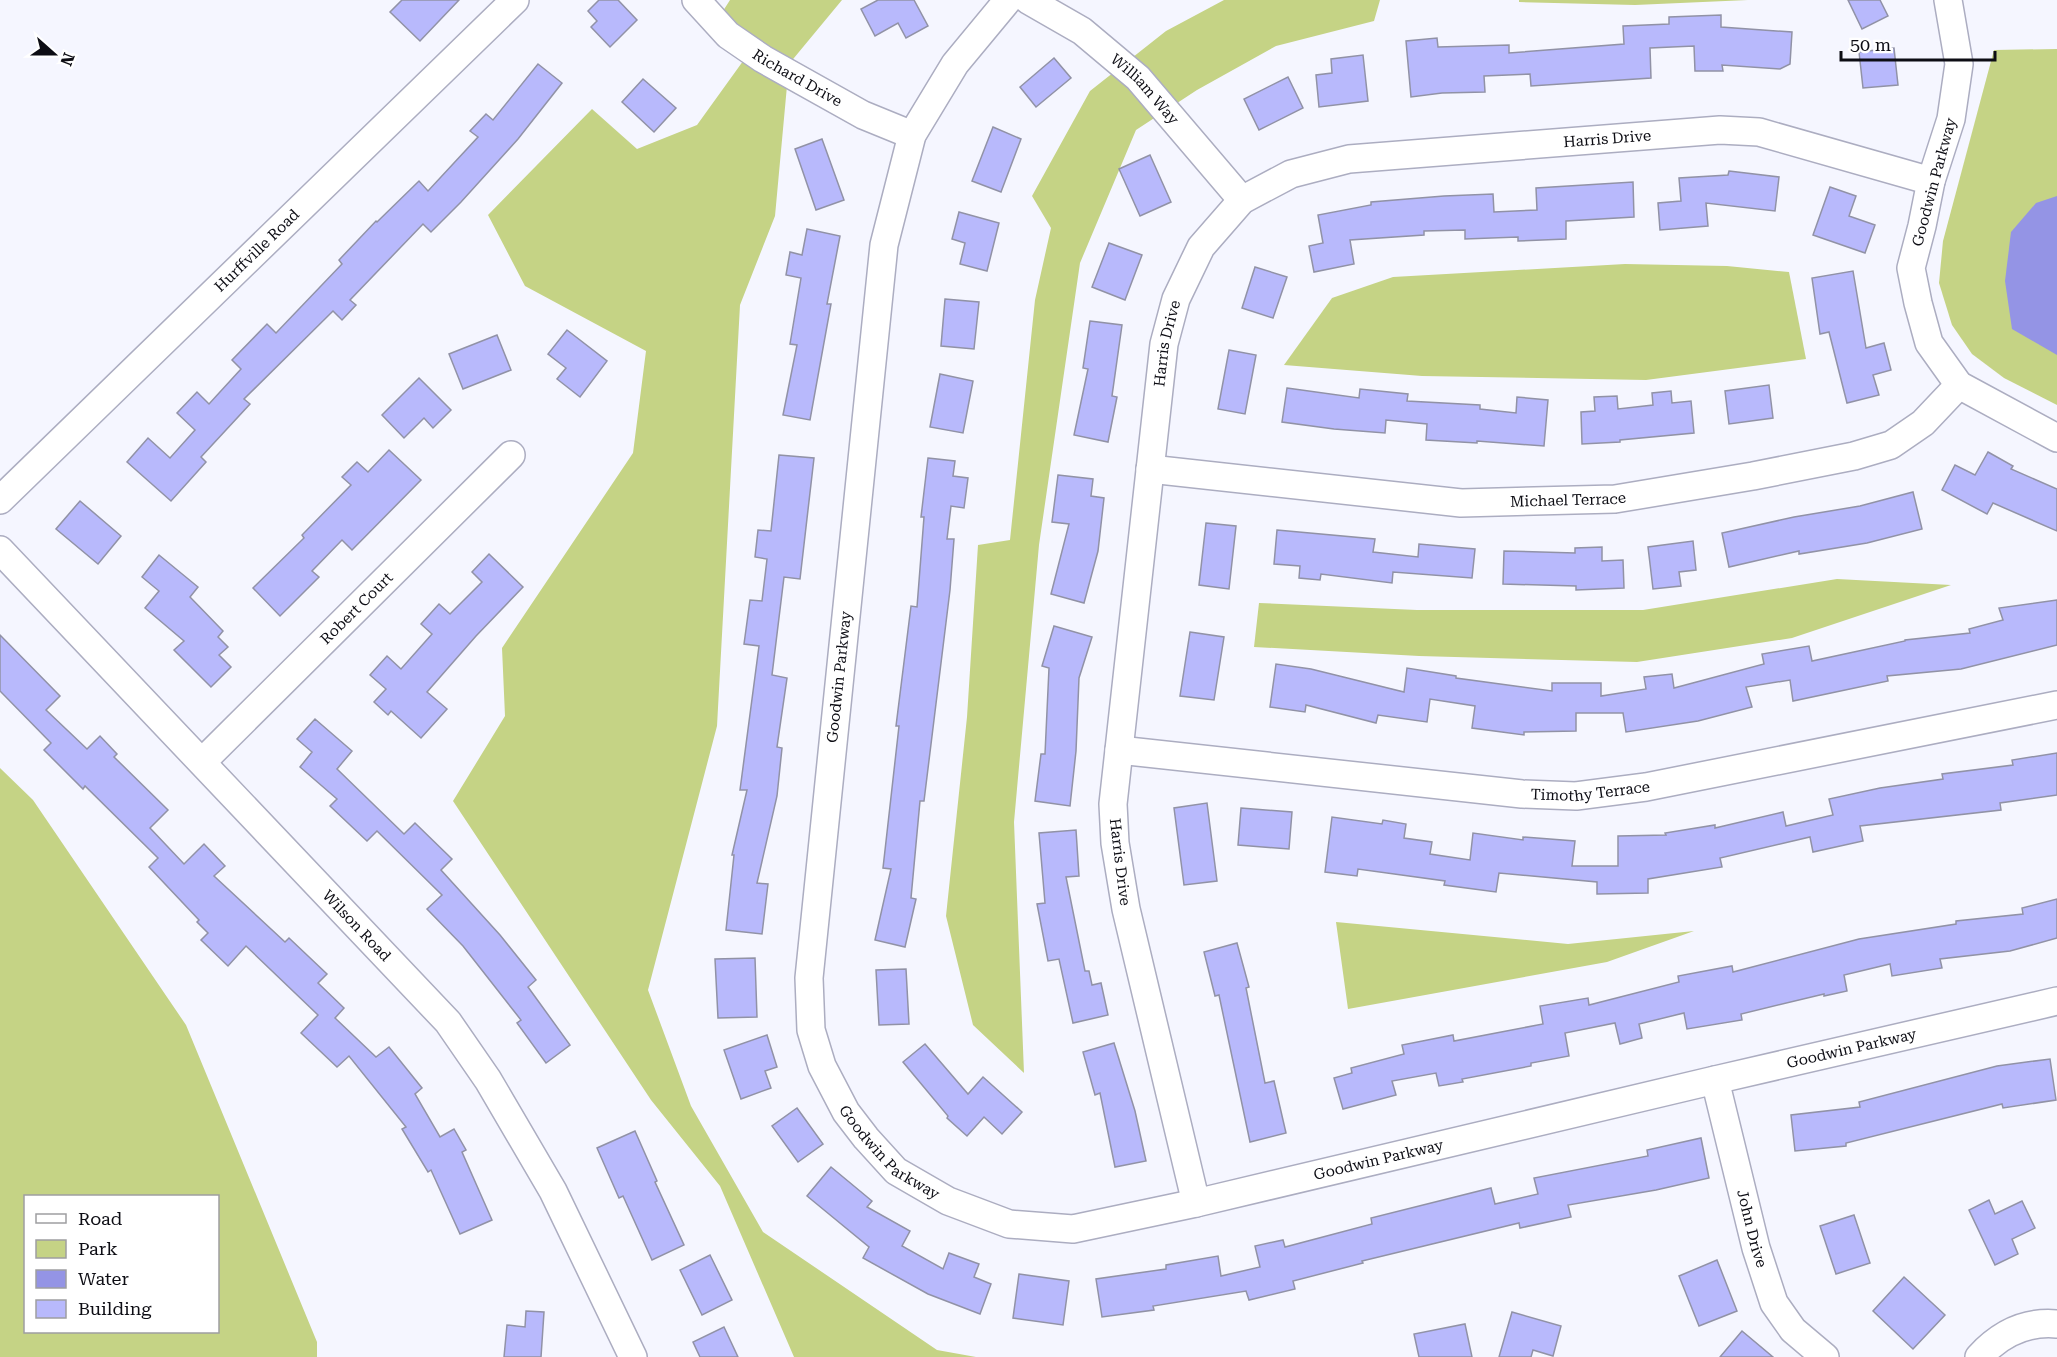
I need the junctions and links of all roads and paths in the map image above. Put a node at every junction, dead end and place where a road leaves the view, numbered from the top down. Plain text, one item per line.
1 (696, 0) edge
2 (1008, 0) edge
3 (1028, 0) edge
4 (1948, 0) edge
5 (510, 2) edge
6 (912, 135) junction
7 (1931, 181) junction
8 (1242, 200) junction
9 (1959, 385) junction
10 (2057, 438) edge
11 (511, 454) dead end
12 (1150, 469) junction
13 (0, 500) edge
14 (0, 550) edge
15 (2057, 705) edge
16 (1119, 750) junction
17 (202, 762) junction
18 (2057, 1001) edge
19 (1715, 1080) junction
20 (1196, 1203) junction
21 (2057, 1324) edge
22 (633, 1357) edge
23 (1825, 1357) edge
24 (1979, 1357) edge

1 - 6 street, Richard Drive
2 - 6 street, Goodwin Parkway
3 - 8 street, William Way
4 - 7 street, Goodwin Parkway
5 - 13 street, Hurffville Road
6 - 20 street, Goodwin Parkway
7 - 8 street, Harris Drive
7 - 9 street, Goodwin Parkway
8 - 12 street, Harris Drive
9 - 10 street, Goodwin Parkway
9 - 12 street, Michael Terrace
11 - 17 street, Robert Court
12 - 16 street, Harris Drive
14 - 17 street, Wilson Road
15 - 16 street, Timothy Terrace
16 - 20 street, Harris Drive
17 - 22 street, Wilson Road
18 - 19 street, Goodwin Parkway
19 - 20 street, Goodwin Parkway
19 - 23 street, John Drive
21 - 24 street

